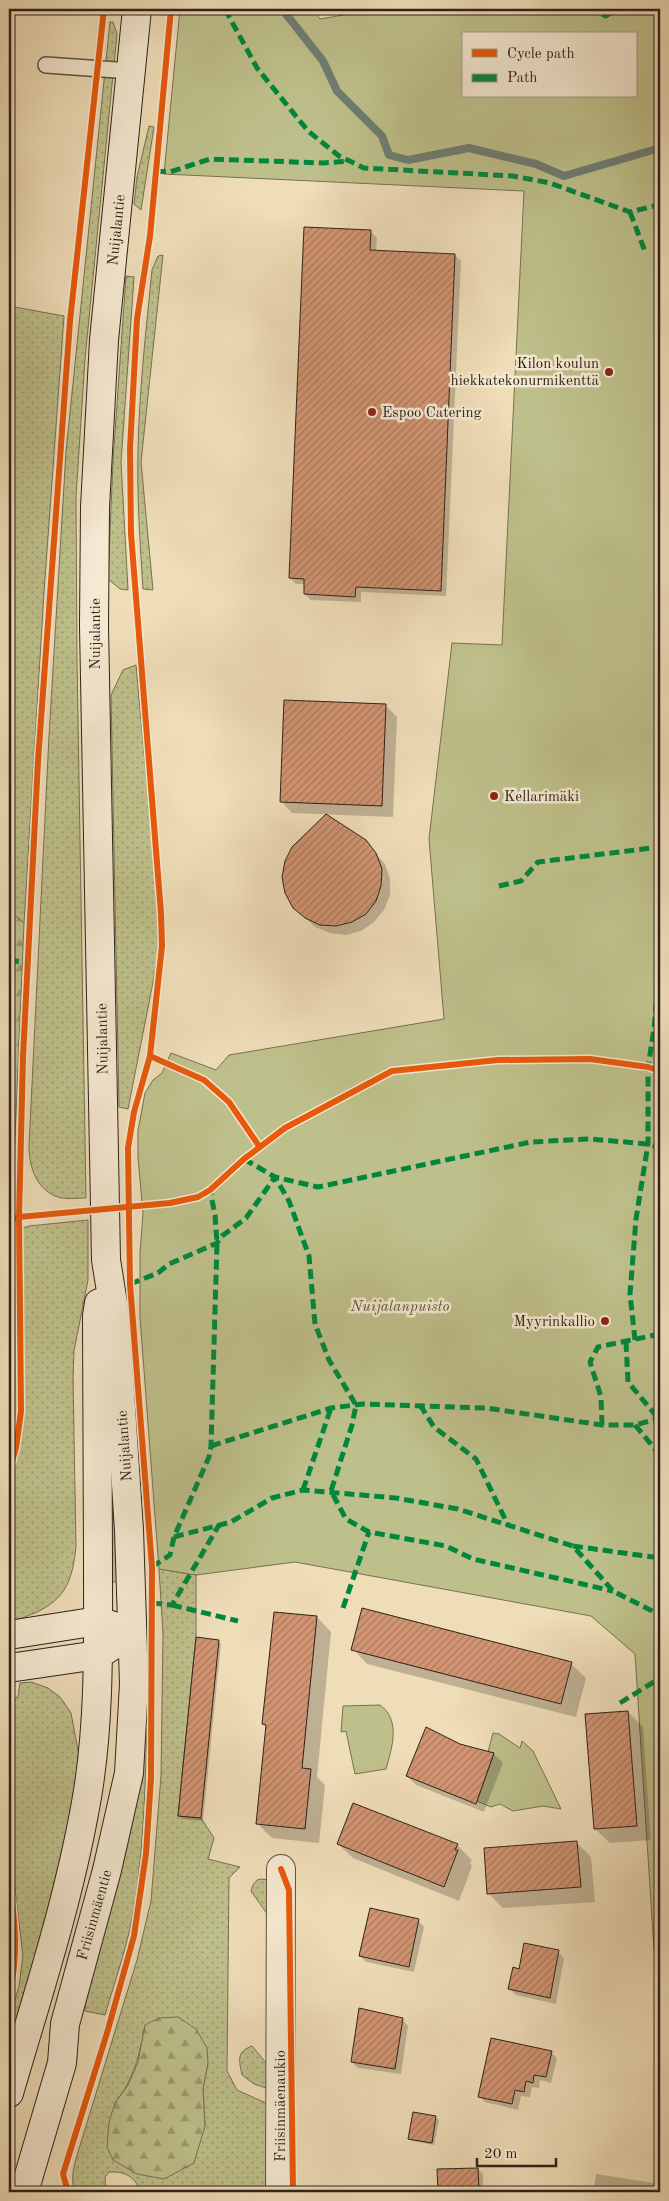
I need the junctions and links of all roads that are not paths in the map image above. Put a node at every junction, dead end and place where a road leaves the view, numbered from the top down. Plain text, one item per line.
1 (137, 9) edge
2 (46, 65) dead end
3 (131, 71) junction
4 (106, 1260) junction
5 (98, 1621) junction
6 (132, 1632) junction
7 (9, 1635) edge
8 (98, 1655) junction
9 (9, 1668) edge
10 (281, 1869) dead end
11 (9, 2094) edge
12 (24, 2192) edge
13 (280, 2192) edge

1 - 3 main road, Nuijalantie
2 - 3 lane
3 - 4 main road, Nuijalantie
4 - 5 main road, Nuijalantie
4 - 6 main road, Nuijalantie
5 - 6 main road
5 - 7 main road
5 - 8 main road
6 - 8 main road
6 - 12 main road, Friisinmäentie
8 - 9 main road
8 - 11 main road
10 - 13 main road, Friisinmäenaukio

